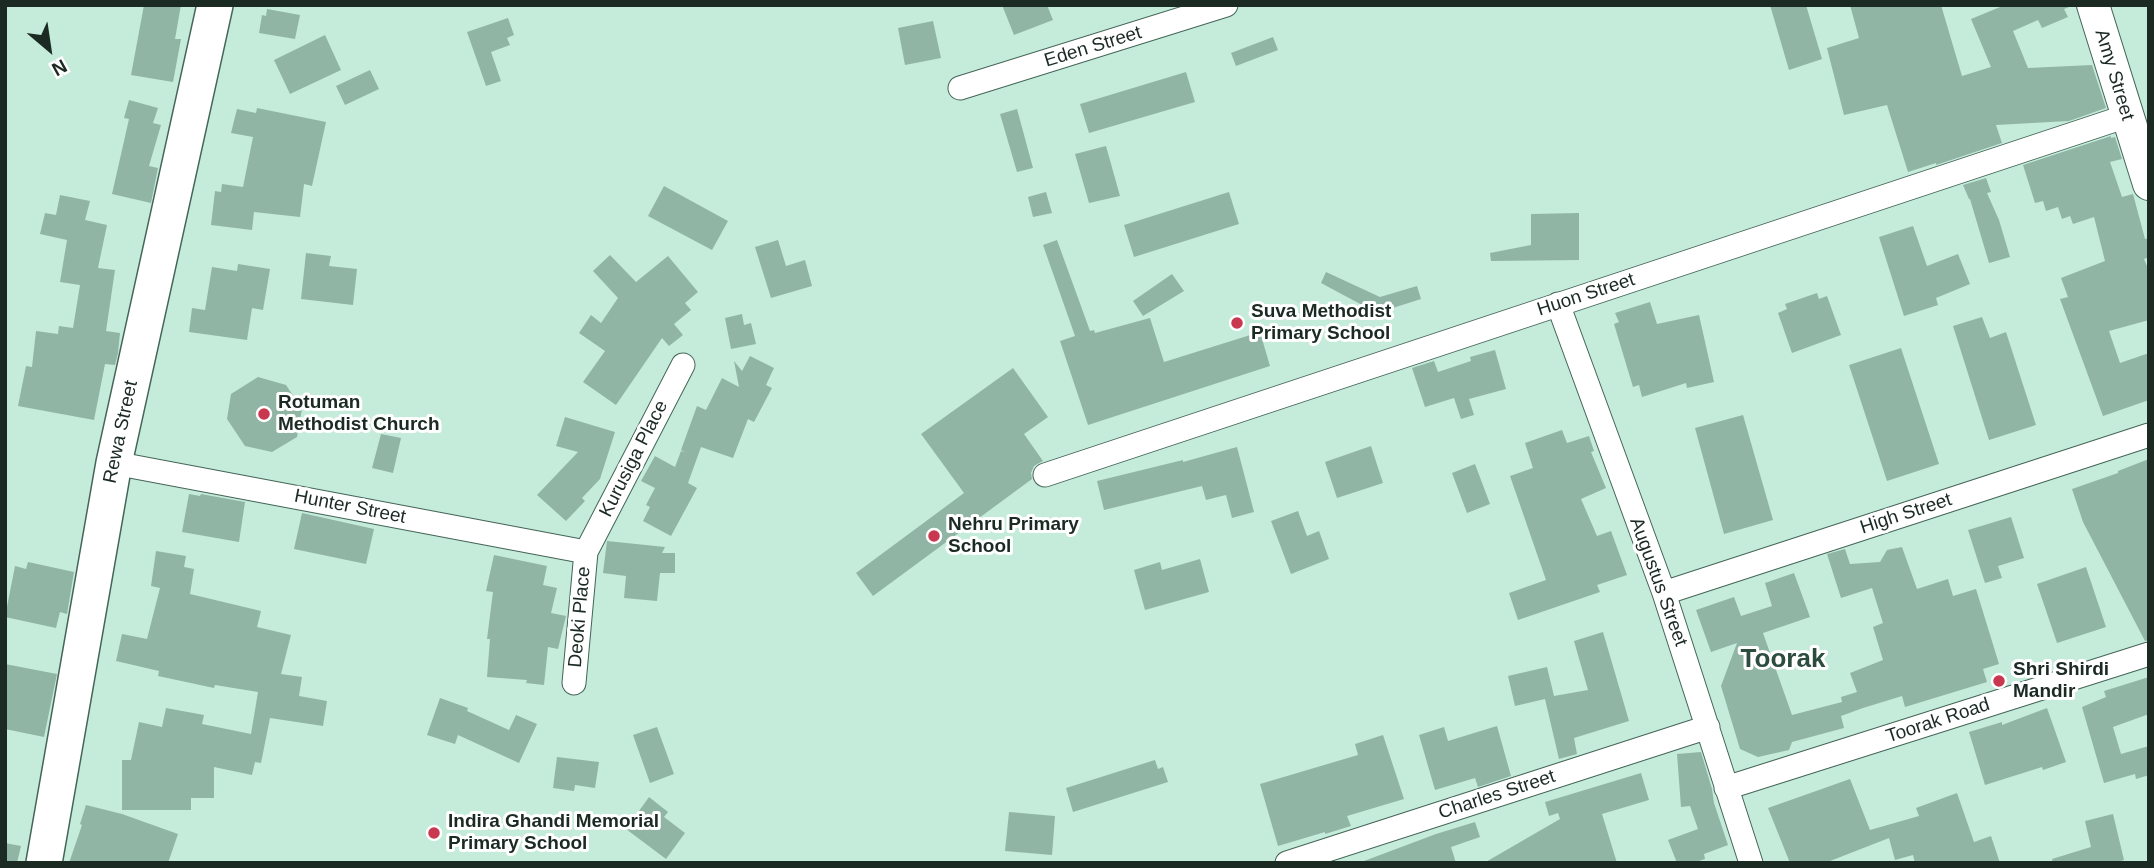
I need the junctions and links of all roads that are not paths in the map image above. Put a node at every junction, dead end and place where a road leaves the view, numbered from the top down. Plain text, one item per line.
1 (215, 5) edge
2 (1226, 5) edge
3 (2093, 5) edge
4 (1193, 10) edge
5 (960, 88) dead end
6 (2127, 116) junction
7 (2149, 184) edge
8 (1558, 304) junction
9 (683, 365) dead end
10 (2149, 435) edge
11 (114, 463) junction
12 (1045, 475) dead end
13 (586, 552) junction
14 (1664, 593) junction
15 (2149, 654) edge
16 (574, 683) dead end
17 (1708, 727) junction
18 (1726, 788) junction
19 (44, 863) edge
20 (1287, 863) edge
21 (1751, 863) edge

1 - 11 main road, Rewa Street
2 - 4 street, Eden Street
3 - 6 main road, Amy Street
4 - 5 street, Eden Street
6 - 7 main road, Amy Street
6 - 8 street, Huon Street
8 - 12 street, Huon Street
8 - 14 street, Augustus Street
9 - 13 street, Kurusiga Place
10 - 14 street, High Street
11 - 13 street, Hunter Street
11 - 19 main road, Rewa Street
13 - 16 street, Deoki Place
14 - 17 street, Augustus Street
15 - 18 street, Toorak Road
17 - 18 street, Augustus Street
17 - 20 street, Charles Street
18 - 21 street, Augustus Street

